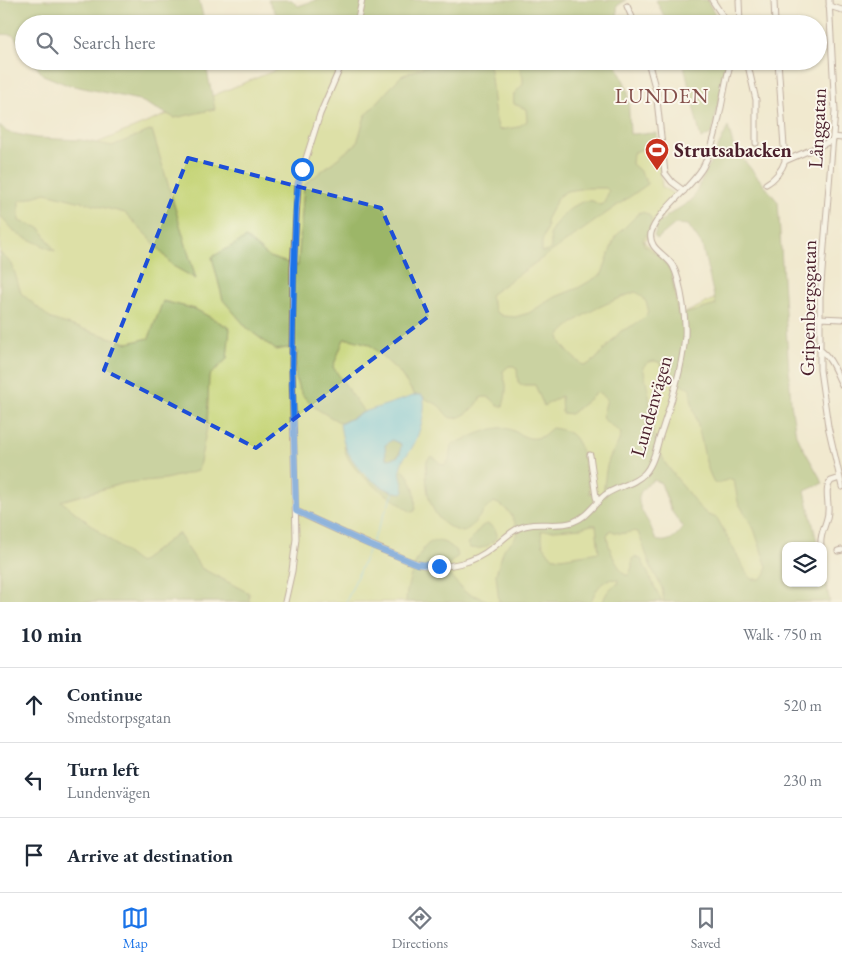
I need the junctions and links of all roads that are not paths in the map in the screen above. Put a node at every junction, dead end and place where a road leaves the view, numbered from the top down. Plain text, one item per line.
1 (362, 0) edge
2 (712, 0) edge
3 (739, 0) edge
4 (774, 0) edge
5 (829, 3) edge
6 (627, 6) dead end
7 (842, 10) edge
8 (358, 15) edge
9 (631, 15) edge
10 (722, 15) edge
11 (740, 15) edge
12 (775, 15) edge
13 (339, 70) edge
14 (650, 70) edge
15 (729, 70) edge
16 (749, 70) edge
17 (779, 70) edge
18 (833, 138) junction
19 (842, 138) edge
20 (756, 143) dead end
21 (785, 161) junction
22 (766, 184) dead end
23 (684, 191) junction
24 (828, 197) joint
25 (819, 318) junction
26 (842, 319) edge
27 (820, 350) junction
28 (842, 385) edge
29 (590, 455) dead end
30 (840, 478) junction
31 (842, 487) edge
32 (598, 502) junction
33 (296, 511) junction
34 (821, 542) edge
35 (285, 602) edge

1 - 8 street
2 - 10 street
3 - 11 street
4 - 12 street
5 - 7 street
5 - 18 street, Långgatan
6 - 9 street
13 - 33 street
14 - 23 street
15 - 23 street, Lundenvägen
16 - 20 street
17 - 21 street
18 - 19 street
18 - 21 street
18 - 24 street, Långgatan
21 - 22 street
23 - 32 street, Lundenvägen
24 - 25 street, Gripenbergsgatan
25 - 26 street
25 - 27 street, Gripenbergsgatan
27 - 28 street
27 - 30 street, Gripenbergsgatan
29 - 32 street
30 - 31 street, Gripenbergsgatan
30 - 34 street
32 - 33 street, Lundenvägen
33 - 35 street

